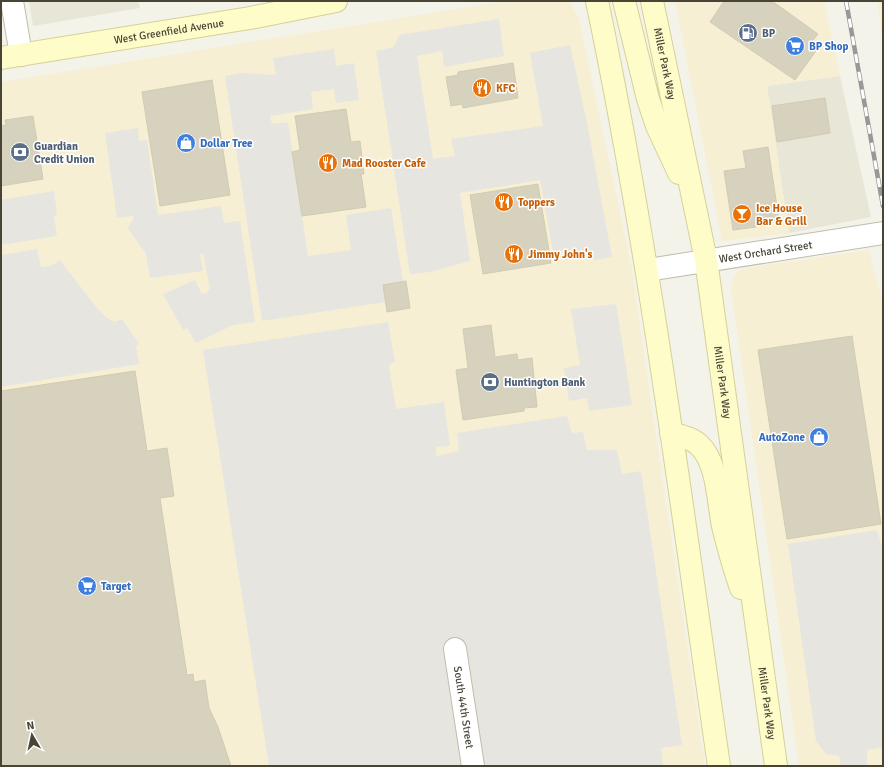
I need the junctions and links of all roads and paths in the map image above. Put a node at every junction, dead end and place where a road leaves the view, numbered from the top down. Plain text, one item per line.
1 (12, 1) edge
2 (336, 1) edge
3 (597, 1) edge
4 (624, 1) edge
5 (652, 1) edge
6 (11, 57) edge
7 (692, 197) junction
8 (883, 233) edge
9 (706, 260) junction
10 (648, 270) junction
11 (671, 433) junction
12 (758, 636) junction
13 (455, 650) dead end
14 (473, 766) edge
15 (719, 766) edge
16 (776, 766) edge

1 - 6 street
2 - 6 main road, West Greenfield Avenue
3 - 10 main road
4 - 7 main road
5 - 7 main road, Miller Park Way
7 - 9 main road, Miller Park Way
8 - 9 street, West Orchard Street
9 - 10 street, West Orchard Street
9 - 12 main road, Miller Park Way
10 - 11 main road
11 - 12 main road
11 - 15 main road
12 - 16 main road, Miller Park Way
13 - 14 street, South 44th Street

